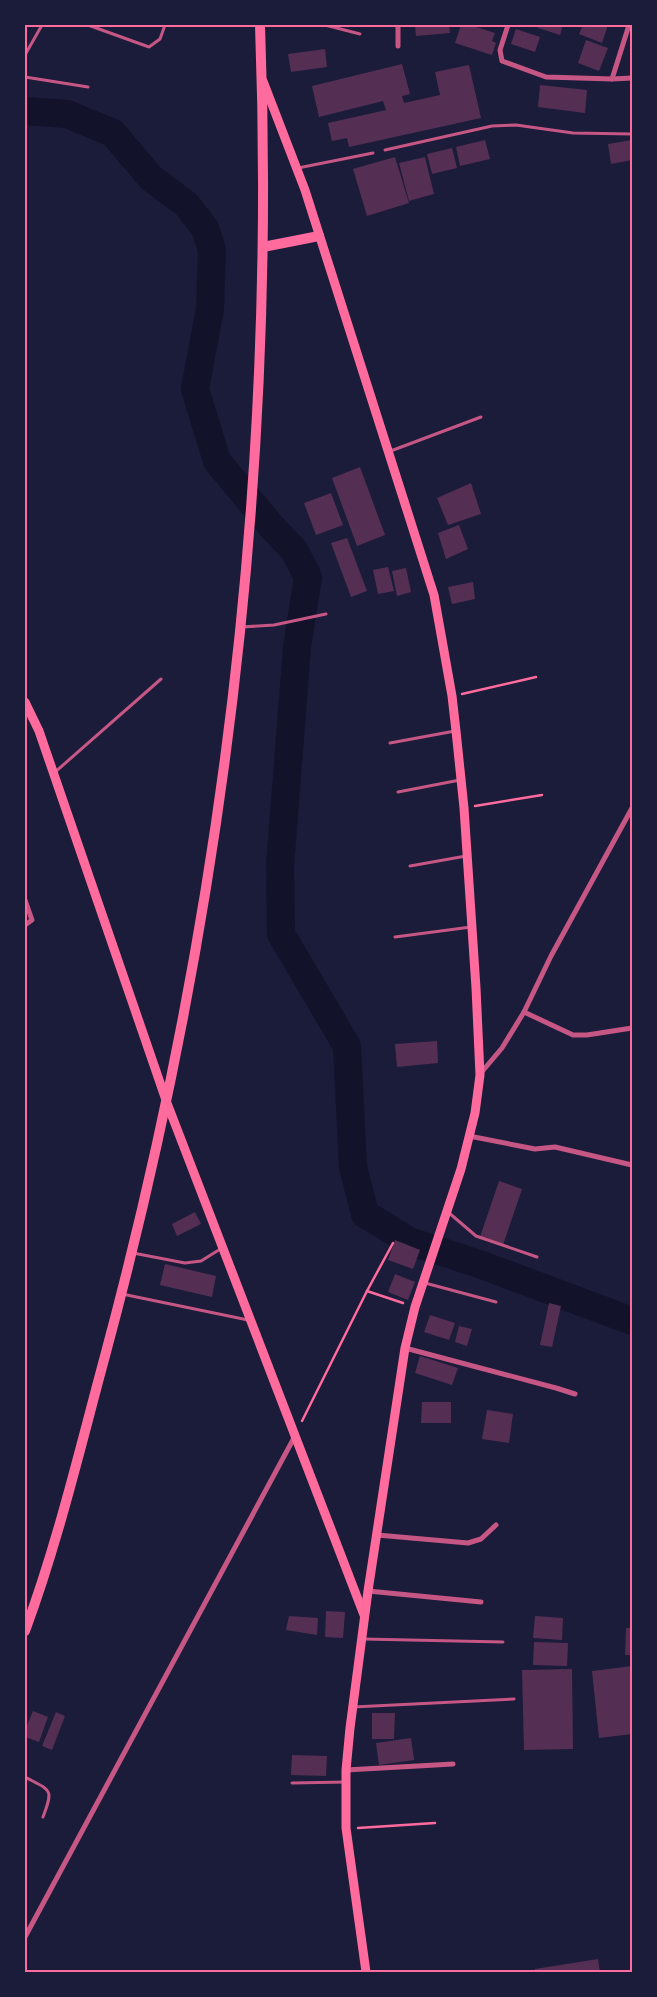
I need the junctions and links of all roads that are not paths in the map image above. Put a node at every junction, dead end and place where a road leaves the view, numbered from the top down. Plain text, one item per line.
1 (42, 25) edge
2 (88, 25) edge
3 (165, 25) edge
4 (263, 25) edge
5 (325, 25) edge
6 (398, 25) edge
7 (508, 25) edge
8 (629, 25) edge
9 (360, 34) dead end
10 (398, 46) dead end
11 (25, 56) edge
12 (25, 77) edge
13 (632, 78) edge
14 (612, 80) junction
15 (262, 81) junction
16 (88, 87) dead end
17 (632, 134) edge
18 (384, 150) dead end
19 (373, 153) dead end
20 (297, 169) junction
21 (319, 236) junction
22 (263, 246) junction
23 (481, 416) dead end
24 (388, 452) junction
25 (326, 614) dead end
26 (242, 628) junction
27 (161, 679) dead end
28 (25, 702) edge
29 (456, 731) junction
30 (390, 743) dead end
31 (54, 774) junction
32 (461, 780) junction
33 (398, 792) dead end
34 (632, 808) edge
35 (467, 856) junction
36 (410, 866) dead end
37 (25, 900) edge
38 (25, 926) edge
39 (472, 927) junction
40 (395, 937) dead end
41 (524, 1012) junction
42 (632, 1028) edge
43 (480, 1075) junction
44 (167, 1103) junction
45 (469, 1136) junction
46 (632, 1165) edge
47 (448, 1212) junction
48 (222, 1248) junction
49 (131, 1253) junction
50 (537, 1257) dead end
51 (424, 1283) junction
52 (122, 1294) junction
53 (496, 1302) dead end
54 (251, 1321) junction
55 (405, 1348) junction
56 (575, 1394) dead end
57 (295, 1435) junction
58 (496, 1525) dead end
59 (377, 1535) junction
60 (368, 1591) junction
61 (481, 1602) dead end
62 (365, 1618) junction
63 (25, 1631) edge
64 (363, 1639) junction
65 (503, 1642) dead end
66 (514, 1699) dead end
67 (353, 1707) junction
68 (454, 1764) dead end
69 (346, 1770) junction
70 (25, 1777) edge
71 (346, 1782) junction
72 (292, 1783) dead end
73 (43, 1818) dead end
74 (25, 1937) edge
75 (366, 1972) edge

1 - 11 lane
2 - 3 lane
4 - 15 main road
5 - 9 lane
6 - 10 street
7 - 14 street
8 - 14 street
12 - 16 lane
13 - 14 street
15 - 20 main road
15 - 22 main road
17 - 18 lane
19 - 20 lane
20 - 21 main road
21 - 22 main road
21 - 24 main road
22 - 26 main road
23 - 24 lane
24 - 29 main road
25 - 26 lane
26 - 44 main road
27 - 31 lane
28 - 31 main road
29 - 30 lane
29 - 32 main road
31 - 44 main road
32 - 33 lane
32 - 35 main road
34 - 41 street
35 - 36 lane
35 - 39 main road
37 - 38 street
39 - 40 lane
39 - 43 main road
41 - 42 street
41 - 43 street
43 - 45 main road
44 - 48 main road
44 - 49 main road
45 - 46 street
45 - 47 main road
47 - 50 lane
47 - 51 main road
48 - 49 lane
48 - 54 main road
49 - 52 main road
51 - 53 lane
51 - 55 main road
52 - 54 lane
52 - 63 main road
54 - 57 main road
55 - 56 street
55 - 59 main road
57 - 62 main road
57 - 74 street
58 - 59 street
59 - 60 main road
60 - 61 street
60 - 62 main road
62 - 64 main road
64 - 65 lane
64 - 67 main road
66 - 67 lane
67 - 69 main road
68 - 69 street
69 - 71 main road
70 - 73 lane
71 - 72 lane
71 - 75 main road

